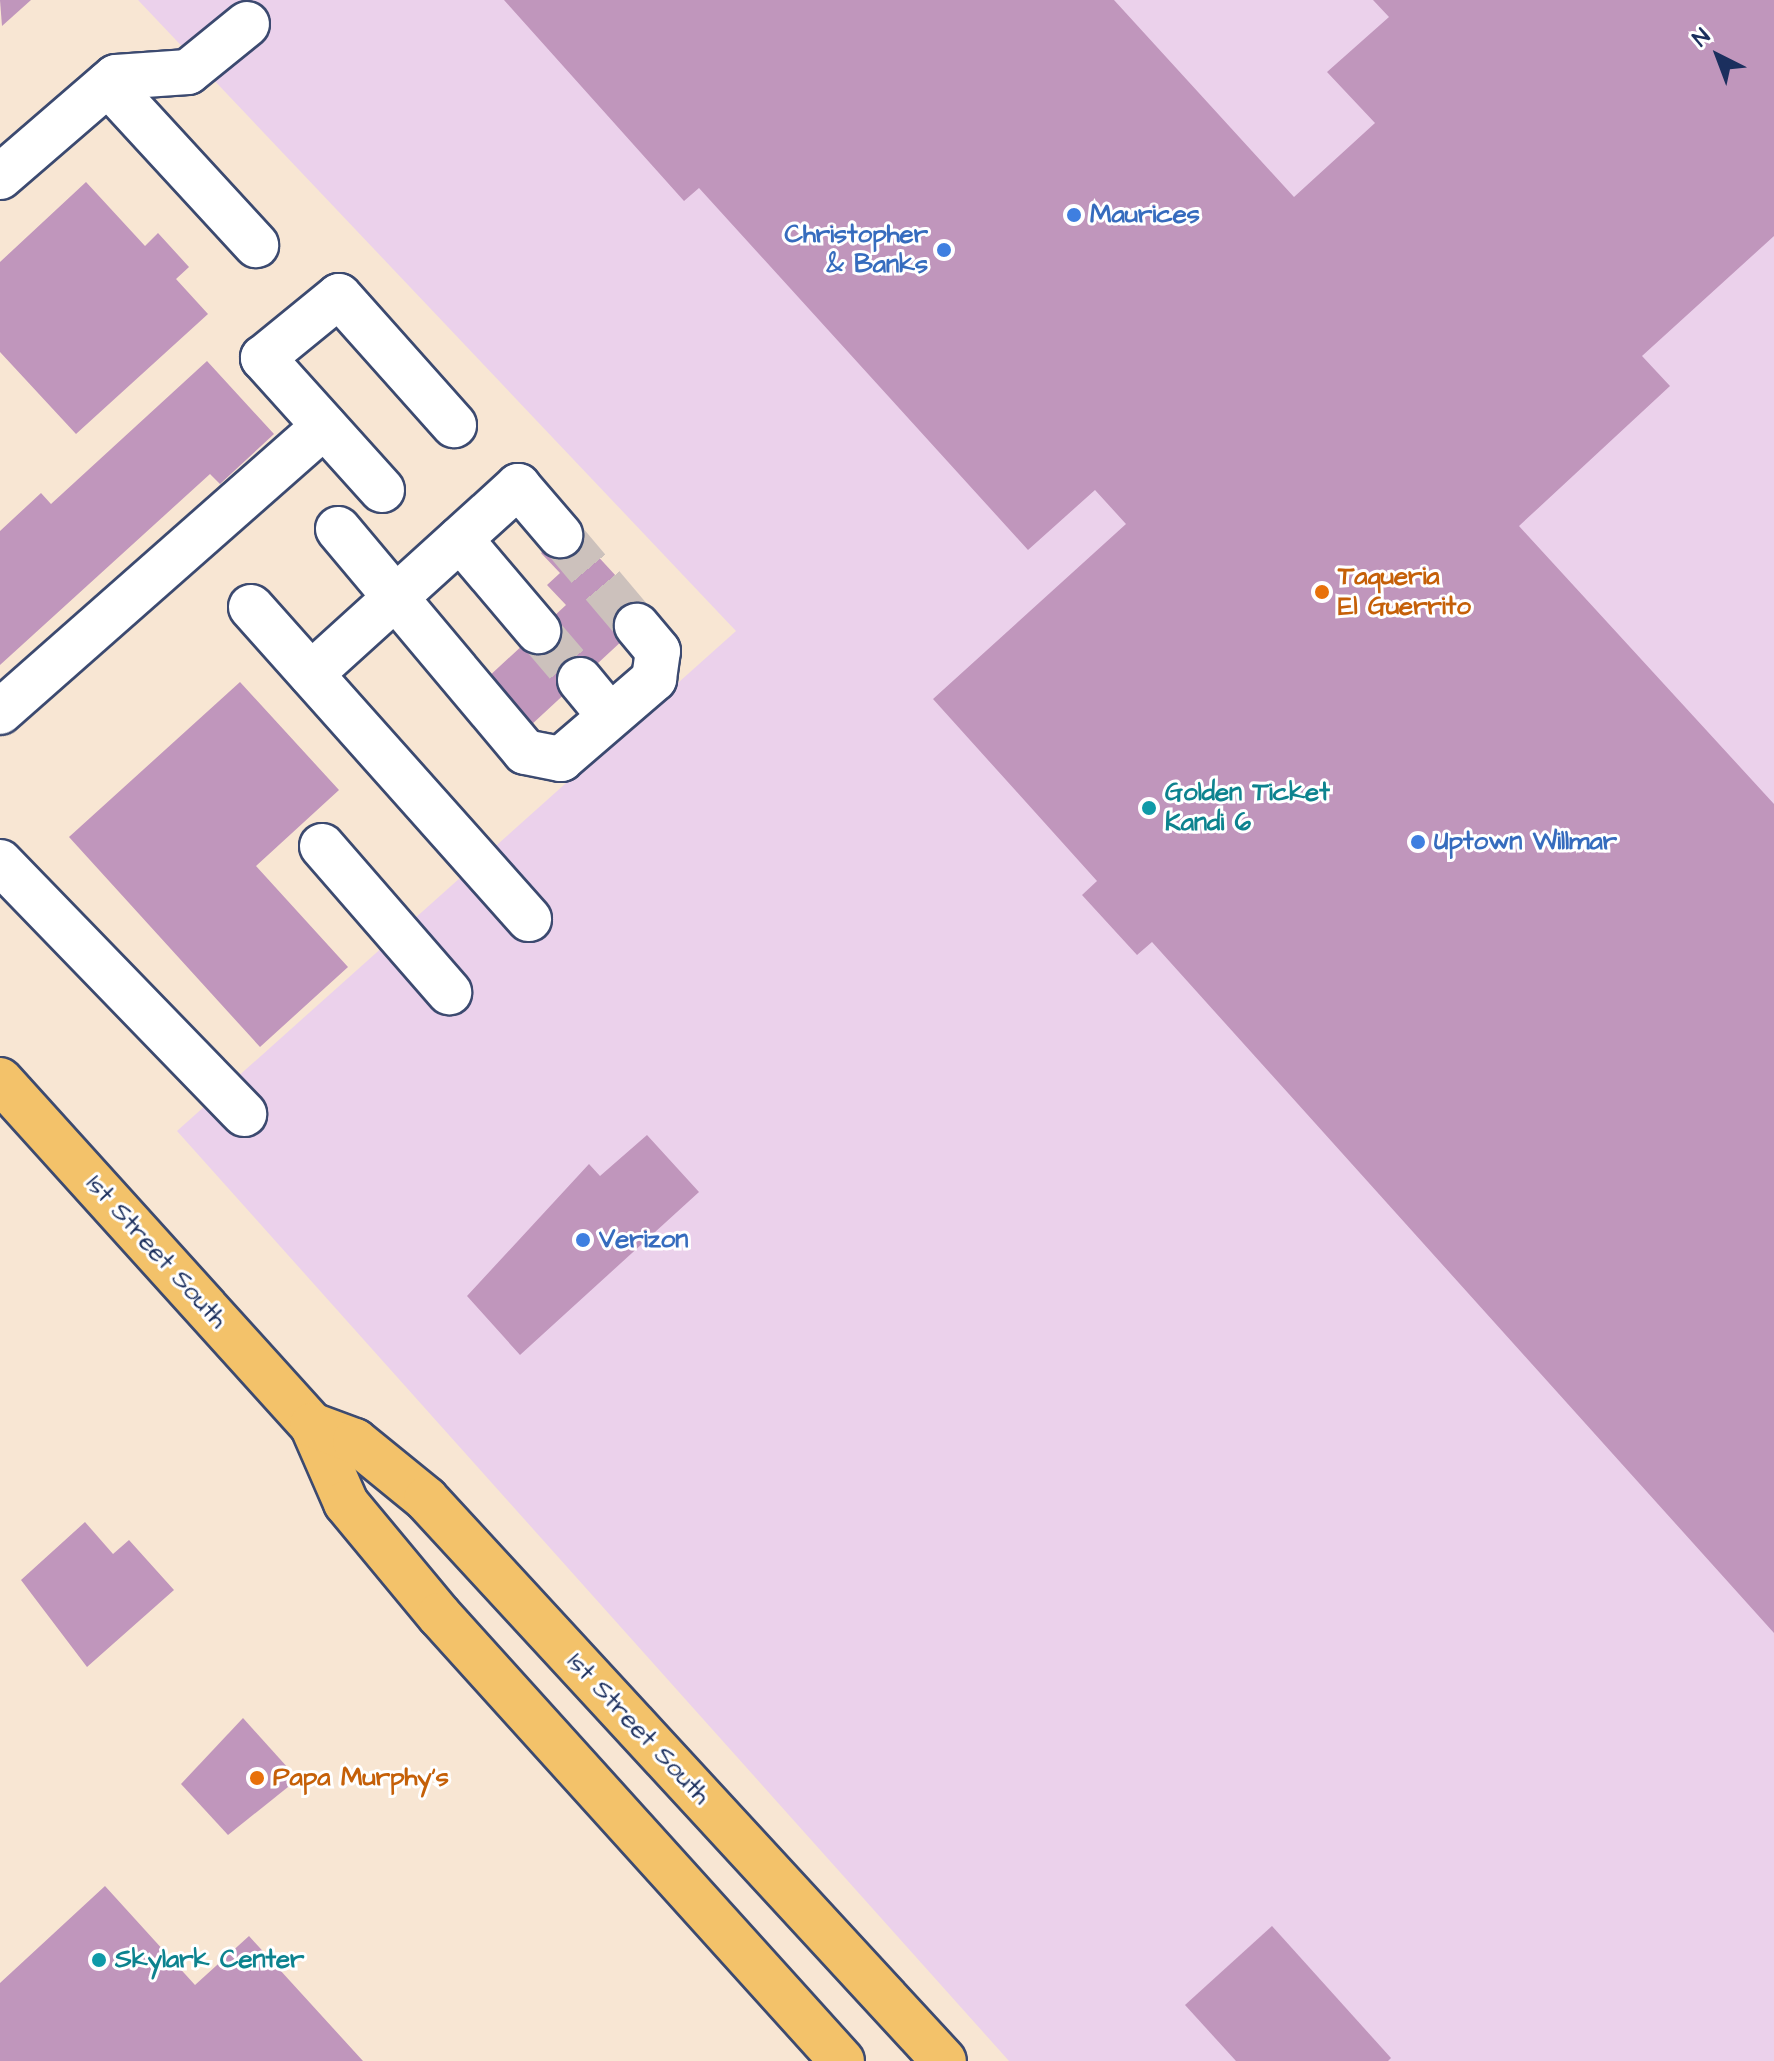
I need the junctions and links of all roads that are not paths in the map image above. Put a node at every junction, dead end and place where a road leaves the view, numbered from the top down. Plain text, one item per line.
1 (247, 24) dead end
2 (108, 84) junction
3 (0, 177) edge
4 (256, 245) dead end
5 (454, 425) dead end
6 (324, 426) junction
7 (382, 490) dead end
8 (338, 529) dead end
9 (560, 535) tunnel mouth
10 (460, 539) junction
11 (396, 597) junction
12 (251, 607) dead end
13 (637, 626) tunnel mouth
14 (538, 631) tunnel mouth
15 (311, 674) junction
16 (580, 680) tunnel mouth
17 (0, 712) edge
18 (609, 715) junction
19 (322, 846) dead end
20 (0, 862) edge
21 (529, 919) dead end
22 (449, 992) dead end
23 (0, 1080) edge
24 (244, 1114) dead end
25 (312, 1425) junction
26 (842, 2061) edge
27 (944, 2061) edge

1 - 2 lane
2 - 3 lane
2 - 4 lane
5 - 6 lane
6 - 7 lane
6 - 17 lane
8 - 11 lane
9 - 10 lane
10 - 11 lane
10 - 14 lane
11 - 15 lane
11 - 18 lane
12 - 15 lane
13 - 18 lane
15 - 21 lane
16 - 18 lane
19 - 22 lane
20 - 24 lane
23 - 25 main road, 1st Street South
25 - 26 main road, 1st Street South
25 - 27 main road, 1st Street South

